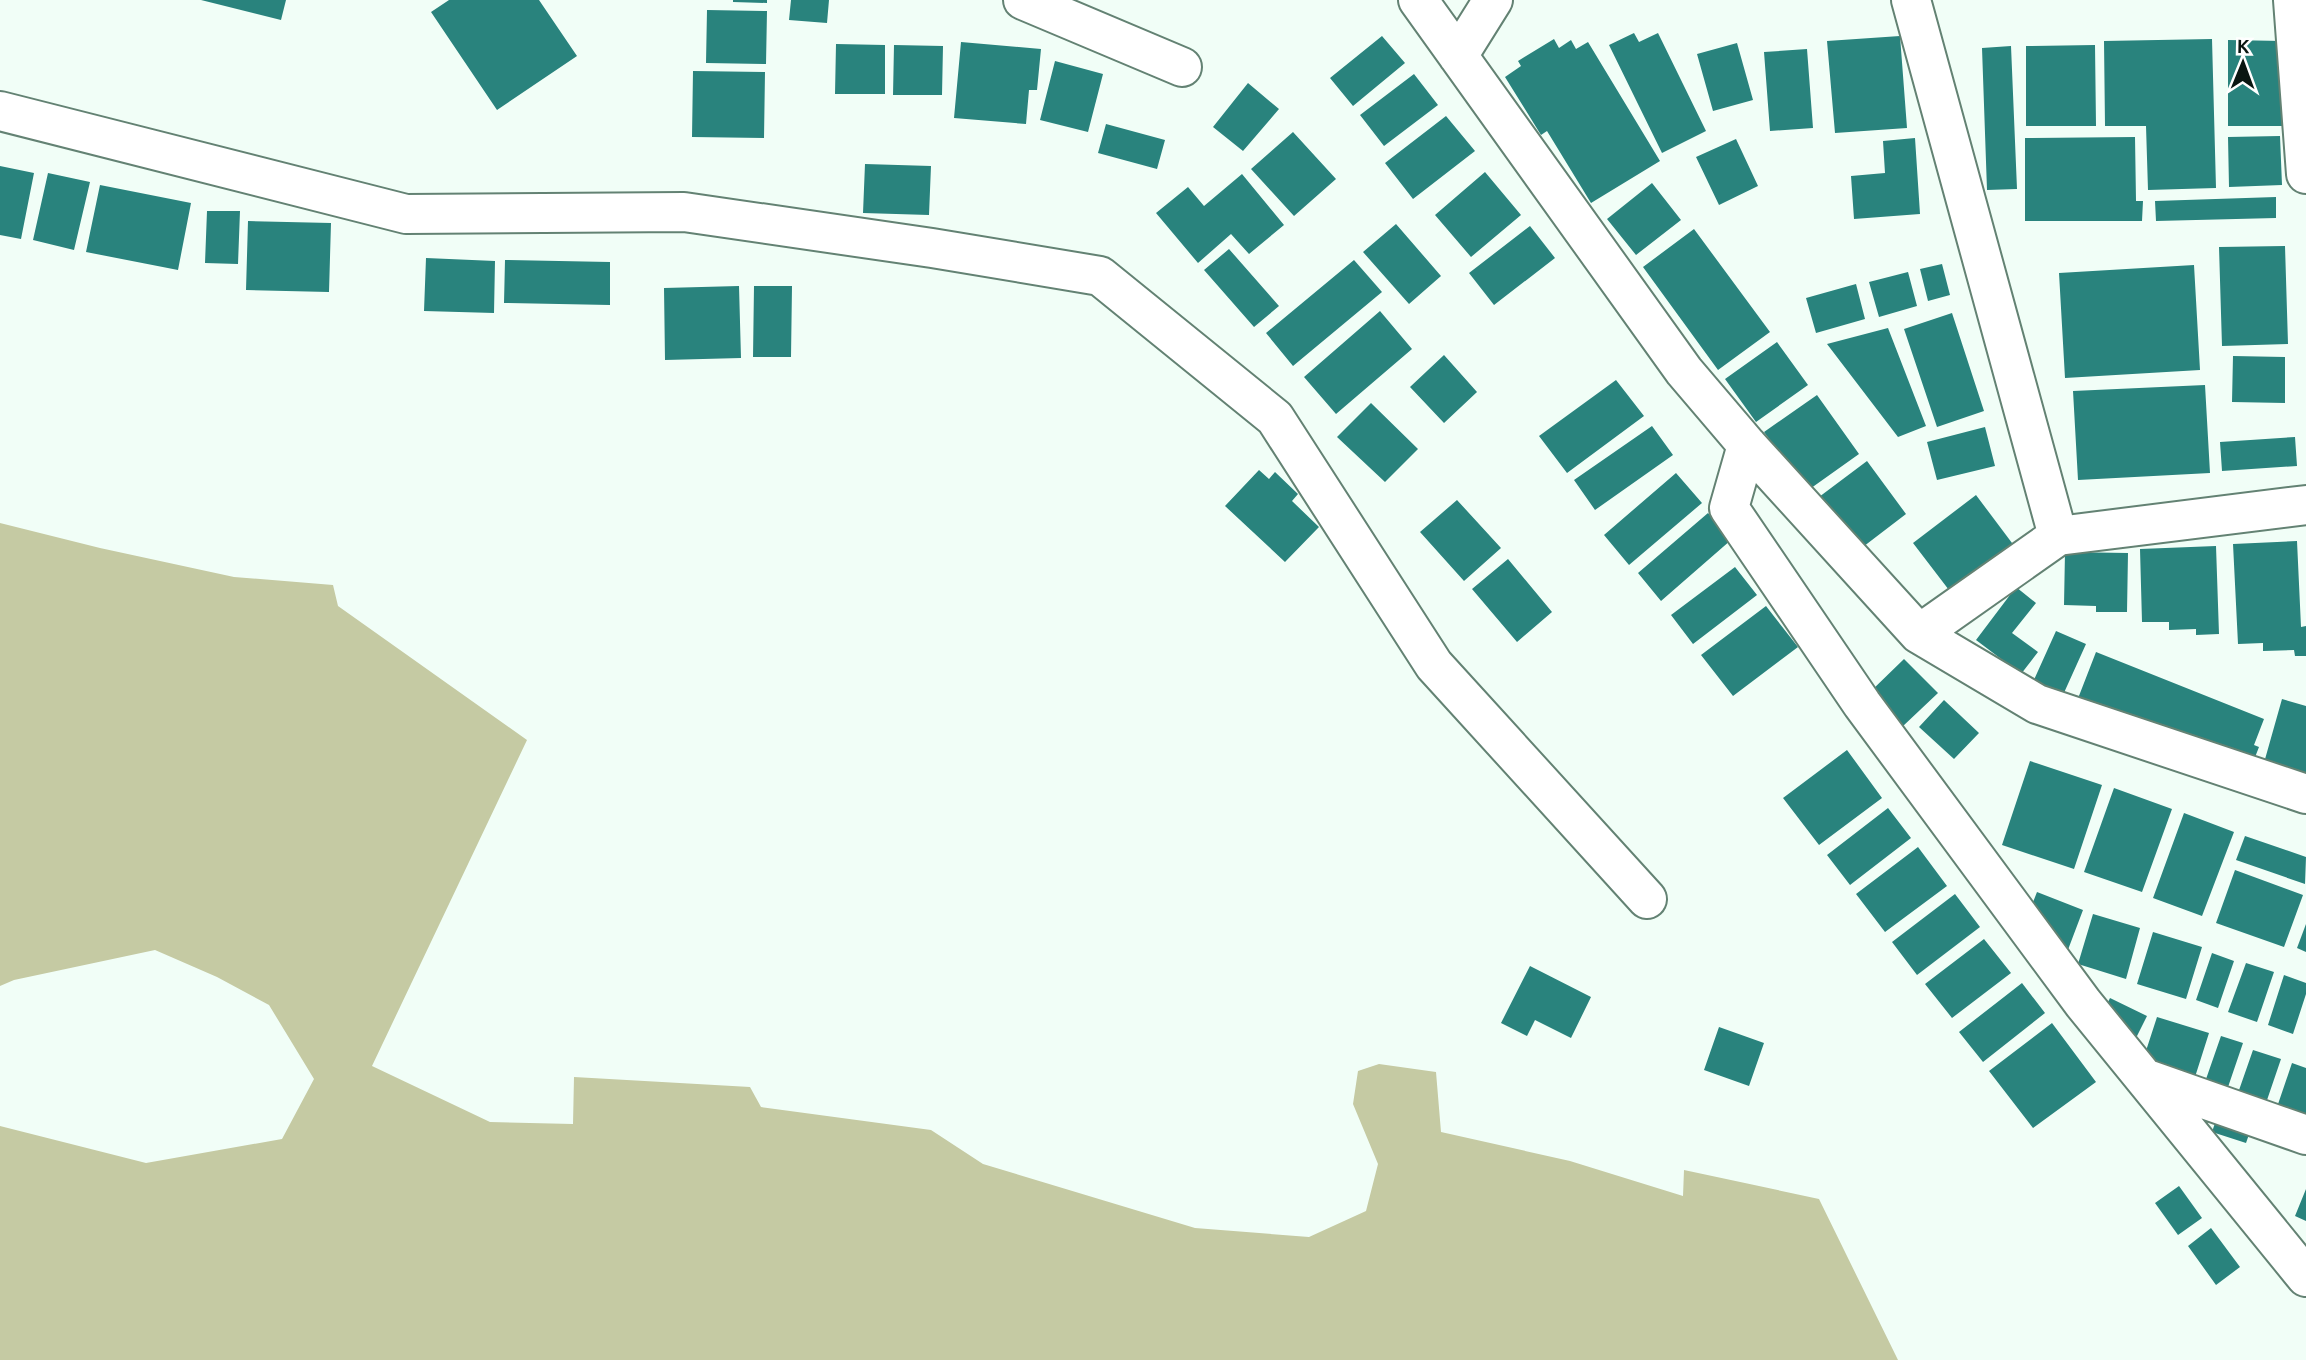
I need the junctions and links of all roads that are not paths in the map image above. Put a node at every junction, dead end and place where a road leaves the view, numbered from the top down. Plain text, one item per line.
1 (1023, 0) edge
2 (1418, 0) edge
3 (1493, 0) edge
4 (1910, 0) edge
5 (2293, 0) edge
6 (1458, 56) junction
7 (1182, 67) dead end
8 (0, 111) edge
9 (2306, 174) edge
10 (1747, 445) junction
11 (2306, 505) edge
12 (2058, 536) junction
13 (1919, 634) junction
14 (2306, 794) edge
15 (1647, 899) dead end
16 (2144, 1078) junction
17 (2306, 1135) edge
18 (2306, 1277) edge

1 - 7 street
2 - 6 street
3 - 6 street
4 - 12 street
5 - 9 street
6 - 10 street
8 - 15 street
10 - 13 street
10 - 16 street
11 - 12 street
12 - 13 street
13 - 14 street
16 - 17 street
16 - 18 street

